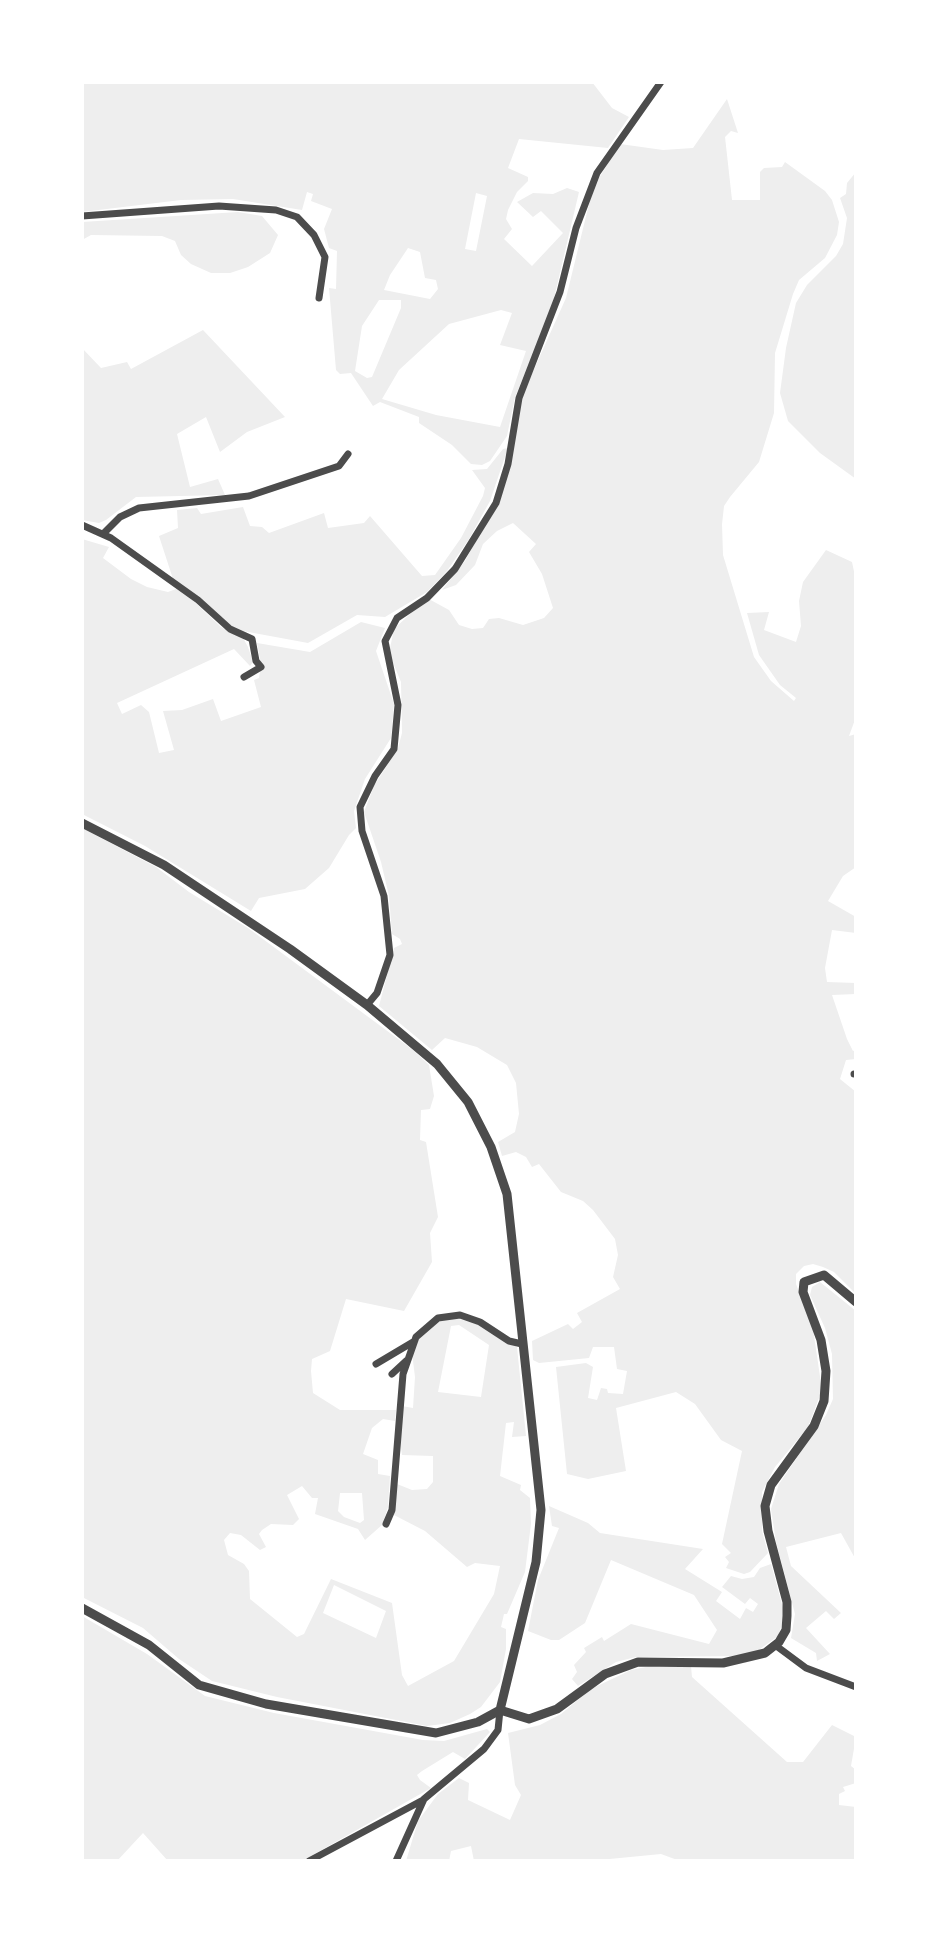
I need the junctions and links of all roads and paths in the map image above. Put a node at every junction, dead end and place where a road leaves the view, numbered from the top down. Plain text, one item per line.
1 (661, 82) edge
2 (82, 216) edge
3 (319, 298) dead end
4 (348, 454) dead end
5 (82, 524) edge
6 (103, 534) junction
7 (244, 677) dead end
8 (82, 823) edge
9 (367, 1005) junction
10 (856, 1302) edge
11 (414, 1342) junction
12 (522, 1344) junction
13 (407, 1361) junction
14 (376, 1364) dead end
15 (392, 1374) dead end
16 (386, 1524) dead end
17 (82, 1608) edge
18 (775, 1645) junction
19 (856, 1688) edge
20 (500, 1710) junction
21 (424, 1799) junction
22 (309, 1861) edge
23 (396, 1861) edge

1 - 9 street
2 - 3 street
4 - 6 street
5 - 6 street
6 - 7 street
8 - 9 street
9 - 12 street
10 - 18 street
11 - 12 street
11 - 13 street
11 - 14 street
12 - 20 street
13 - 15 street
13 - 16 street
17 - 20 street
18 - 19 street
18 - 20 street
20 - 21 street
21 - 22 street
21 - 23 street

